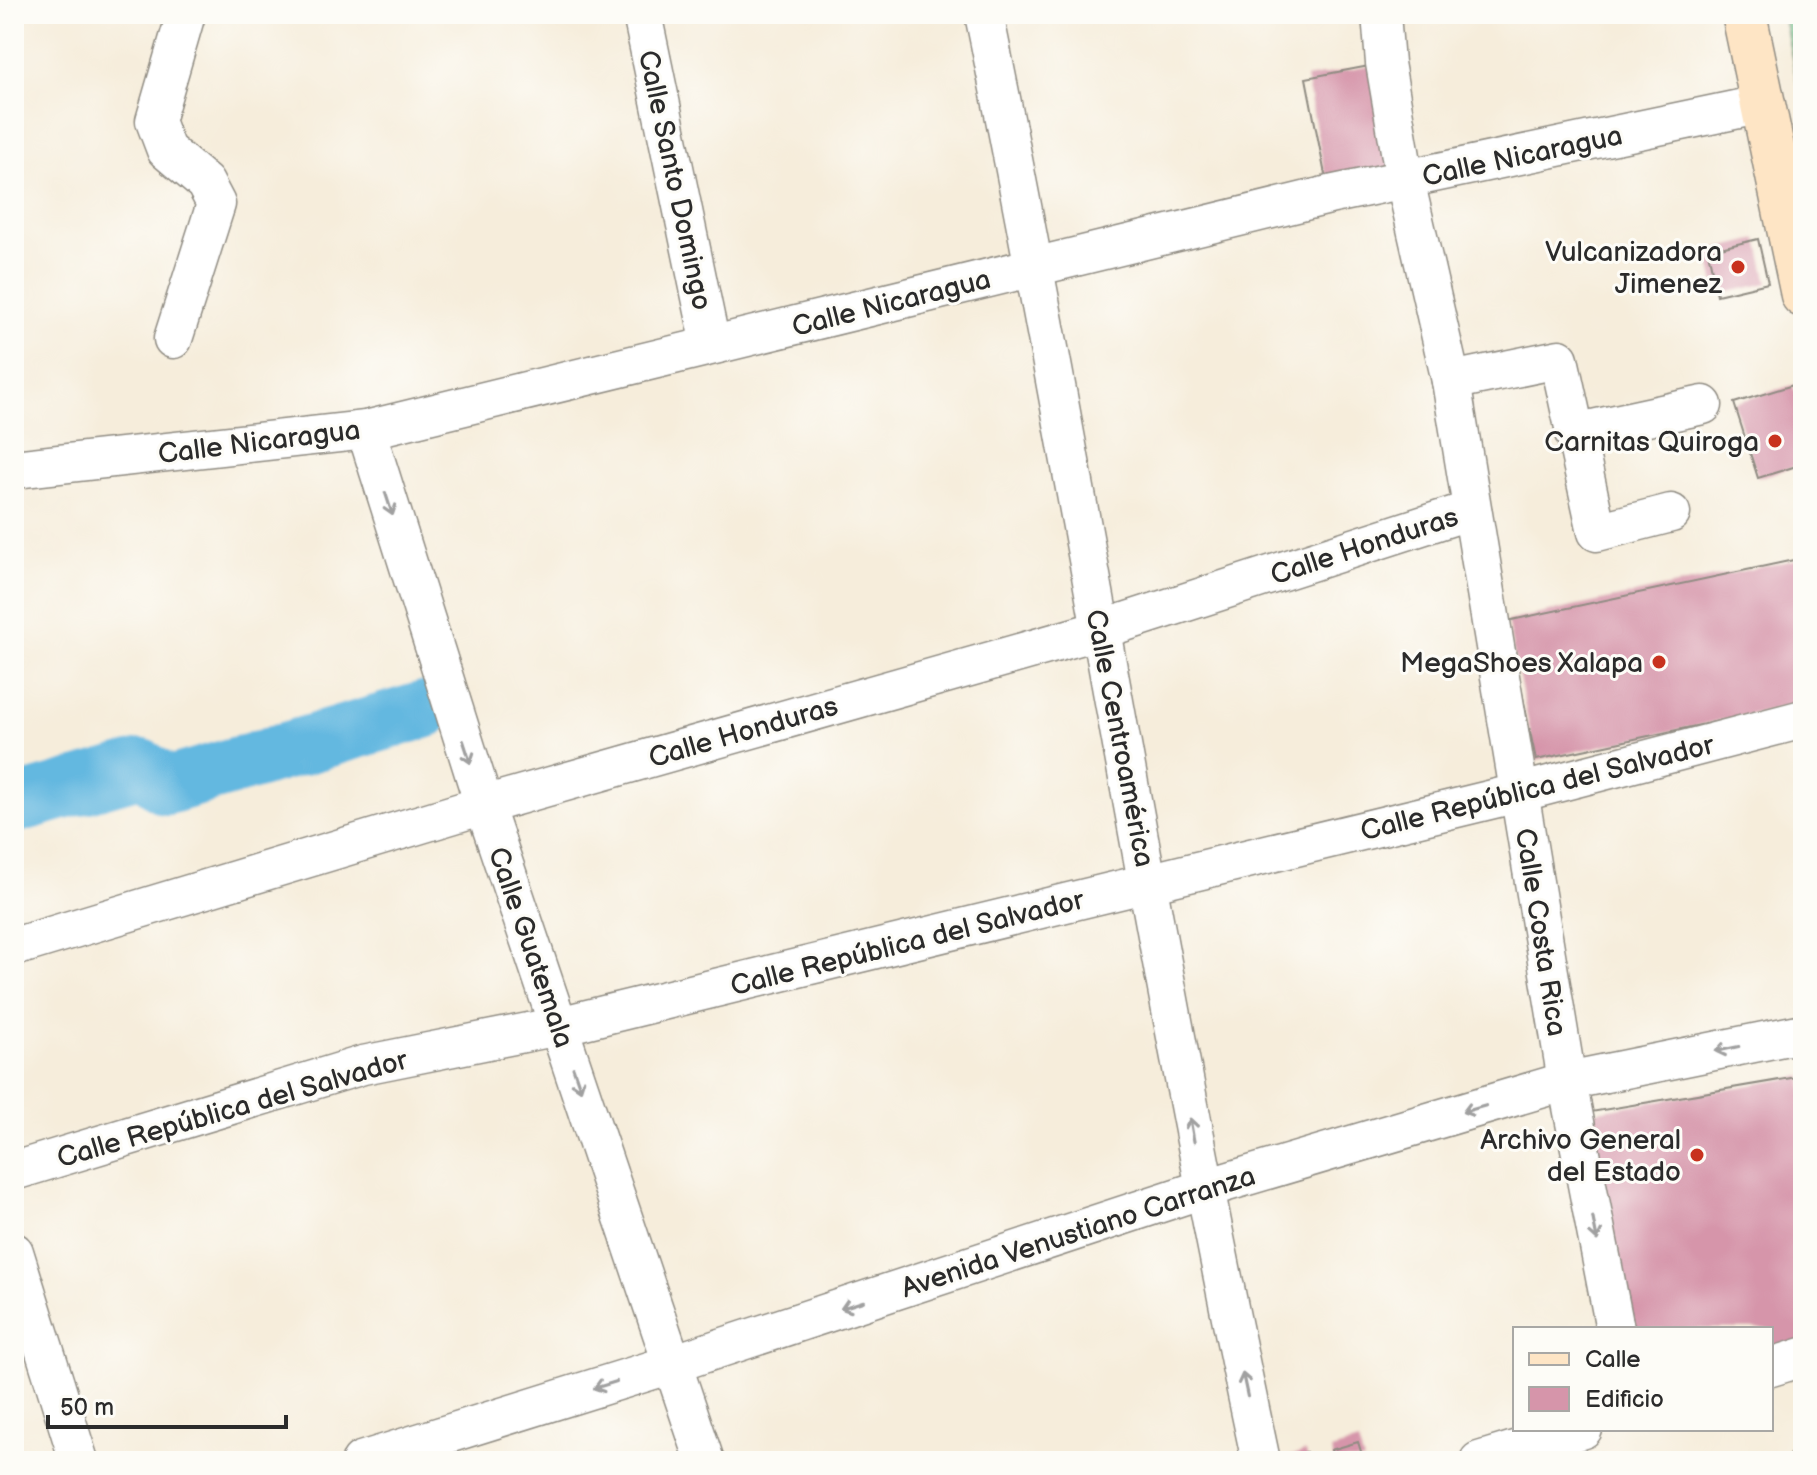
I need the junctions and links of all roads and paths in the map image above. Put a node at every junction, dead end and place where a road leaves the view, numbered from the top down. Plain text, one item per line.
1 (186, 14) edge
2 (642, 14) edge
3 (984, 14) edge
4 (1381, 14) edge
5 (1744, 14) edge
6 (1763, 104) junction
7 (1405, 180) junction
8 (1036, 267) junction
9 (1803, 295) edge
10 (173, 339) dead end
11 (711, 345) junction
12 (1451, 381) junction
13 (1703, 405) dead end
14 (366, 430) junction
15 (1574, 433) junction
16 (14, 469) edge
17 (1471, 510) junction
18 (1671, 513) dead end
19 (1100, 630) junction
20 (1803, 719) edge
21 (1518, 793) junction
22 (484, 805) junction
23 (1149, 884) junction
24 (14, 947) edge
25 (559, 1026) junction
26 (1803, 1033) edge
27 (1567, 1081) junction
28 (14, 1171) edge
29 (1203, 1189) junction
30 (14, 1252) edge
31 (1615, 1327) edge
32 (1803, 1357) edge
33 (672, 1364) junction
34 (1773, 1366) edge
35 (1576, 1431) edge
36 (79, 1461) edge
37 (361, 1461) edge
38 (705, 1461) edge
39 (1261, 1461) edge
40 (1479, 1461) edge

1 - 10 street
2 - 11 street, Calle Santo Domingo
3 - 8 street, Calle Centroamérica
4 - 7 street, Calle Costa Rica
5 - 6 main road
6 - 7 street, Calle Nicaragua
6 - 9 main road
7 - 8 street, Calle Nicaragua
7 - 12 street, Calle Costa Rica
8 - 11 street, Calle Nicaragua
8 - 19 street, Calle Centroamérica
11 - 14 street, Calle Nicaragua
12 - 15 street
12 - 17 street, Calle Costa Rica
13 - 15 street
14 - 16 street, Calle Nicaragua
14 -> 22 street, Calle Guatemala
15 - 18 street
17 - 19 street, Calle Honduras
17 - 21 street, Calle Costa Rica
19 - 22 street, Calle Honduras
19 - 23 street, Calle Centroamérica
20 - 21 street, Calle República del Salvador
21 - 23 street, Calle República del Salvador
21 - 27 street, Calle Costa Rica
22 - 24 street, Calle Honduras
22 - 25 street, Calle Guatemala
23 - 25 street, Calle República del Salvador
29 -> 23 street, Calle Centroamérica
25 - 28 street, Calle República del Salvador
25 -> 33 street, Calle Guatemala
26 -> 27 street, Avenida Venustiano Carranza
27 -> 29 street, Avenida Venustiano Carranza
27 -> 31 street, Calle Costa Rica
29 -> 33 street, Avenida Venustiano Carranza
39 -> 29 street, Calle Centroamérica
30 - 36 street
32 - 34 street
33 -> 37 street, Avenida Venustiano Carranza
33 - 38 street, Calle Guatemala
35 - 40 street

